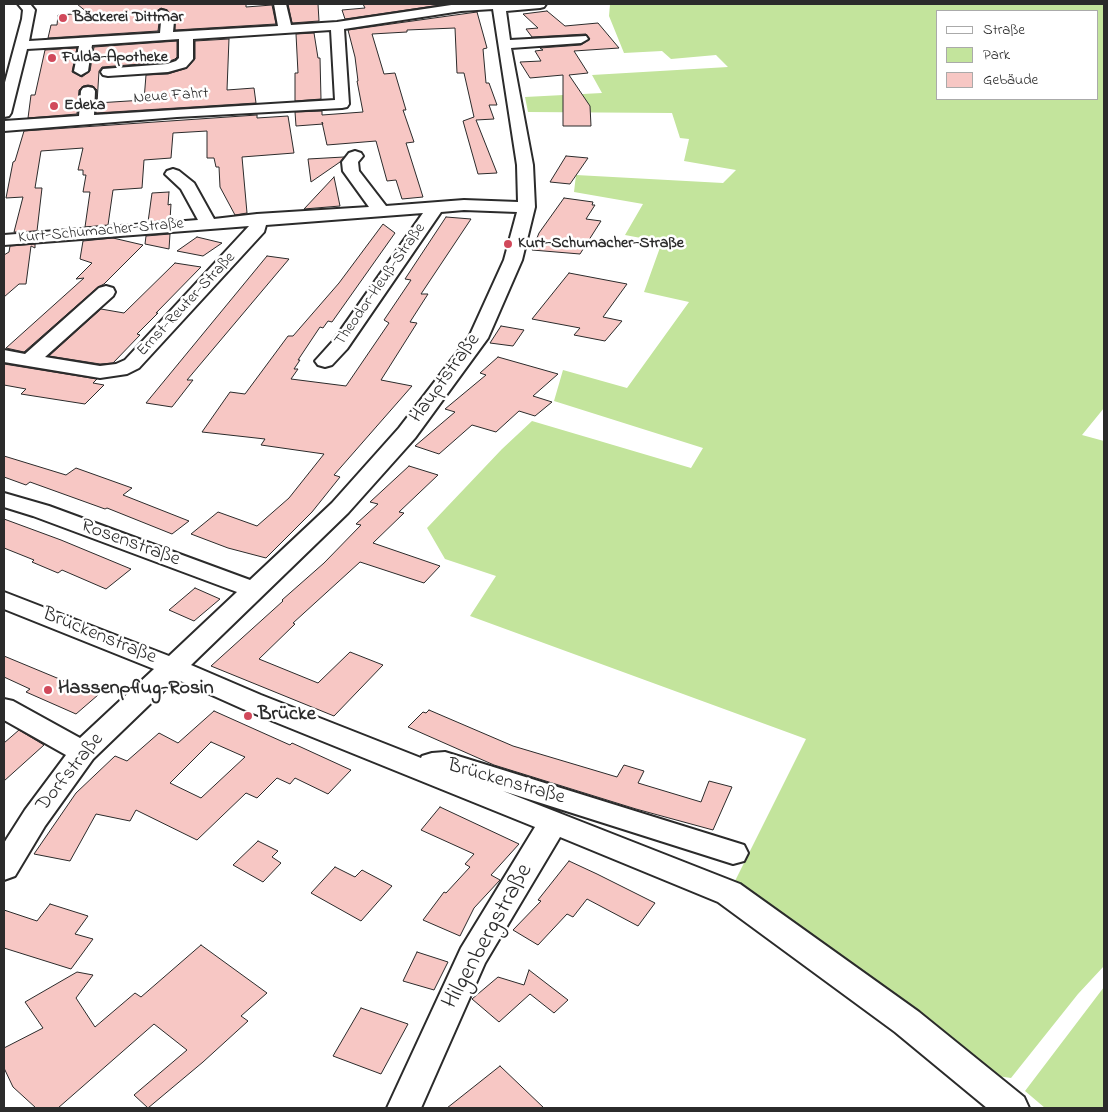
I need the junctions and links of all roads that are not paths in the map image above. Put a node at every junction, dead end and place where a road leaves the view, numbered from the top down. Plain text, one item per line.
1 (24, 4) edge
2 (280, 4) edge
3 (394, 4) edge
4 (540, 4) edge
5 (500, 6) edge
6 (161, 14) dead end
7 (398, 17) junction
8 (337, 26) junction
9 (285, 29) junction
10 (186, 36) junction
11 (166, 37) junction
12 (581, 38) dead end
13 (86, 41) junction
14 (504, 44) junction
15 (21, 45) junction
16 (81, 70) dead end
17 (108, 72) dead end
18 (7, 85) edge
19 (88, 92) dead end
20 (4, 113) edge
21 (86, 120) junction
22 (4, 126) edge
23 (355, 156) dead end
24 (173, 174) dead end
25 (527, 207) junction
26 (435, 208) junction
27 (381, 211) junction
28 (257, 220) junction
29 (208, 223) junction
30 (4, 240) edge
31 (106, 292) dead end
32 (4, 356) edge
33 (30, 360) junction
34 (325, 360) dead end
35 (4, 500) edge
36 (255, 590) junction
37 (4, 600) edge
38 (173, 667) junction
39 (4, 708) edge
40 (83, 752) junction
41 (411, 765) junction
42 (554, 822) junction
43 (733, 853) dead end
44 (4, 868) edge
45 (404, 1108) edge
46 (1012, 1108) edge

1 - 15 street
2 - 9 street
3 - 7 street
4 - 5 street
5 - 7 street
5 - 14 street, Hauptstraße
6 - 11 street
7 - 8 street
8 - 9 street
8 - 21 street, Neue Fahrt
9 - 10 street
10 - 11 street
10 - 17 street
11 - 13 street
12 - 14 street
13 - 15 street
13 - 16 street
14 - 25 street, Hauptstraße
15 - 18 street
18 - 20 street
19 - 21 street
21 - 22 street, Neue Fahrt
23 - 27 street
24 - 29 street
25 - 26 street, Kurt-Schumacher-Straße
25 - 36 street, Hauptstraße
26 - 27 street, Kurt-Schumacher-Straße
26 - 34 street, Theodor-Heuß-Straße
27 - 28 street, Kurt-Schumacher-Straße
28 - 29 street, Kurt-Schumacher-Straße
28 - 33 street, Ernst-Reuter-Straße
29 - 30 street, Kurt-Schumacher-Straße
31 - 33 street
32 - 33 street, Ernst-Reuter-Straße
35 - 36 street, Rosenstraße
36 - 38 street, Hauptstraße
37 - 38 street, Brückenstraße
38 - 40 street, Dorfstraße
38 - 41 street, Brückenstraße
39 - 40 street
40 - 44 street, Dorfstraße
41 - 42 street
41 - 43 street, Brückenstraße
42 - 45 street, Hilgenbergstraße
42 - 46 street

